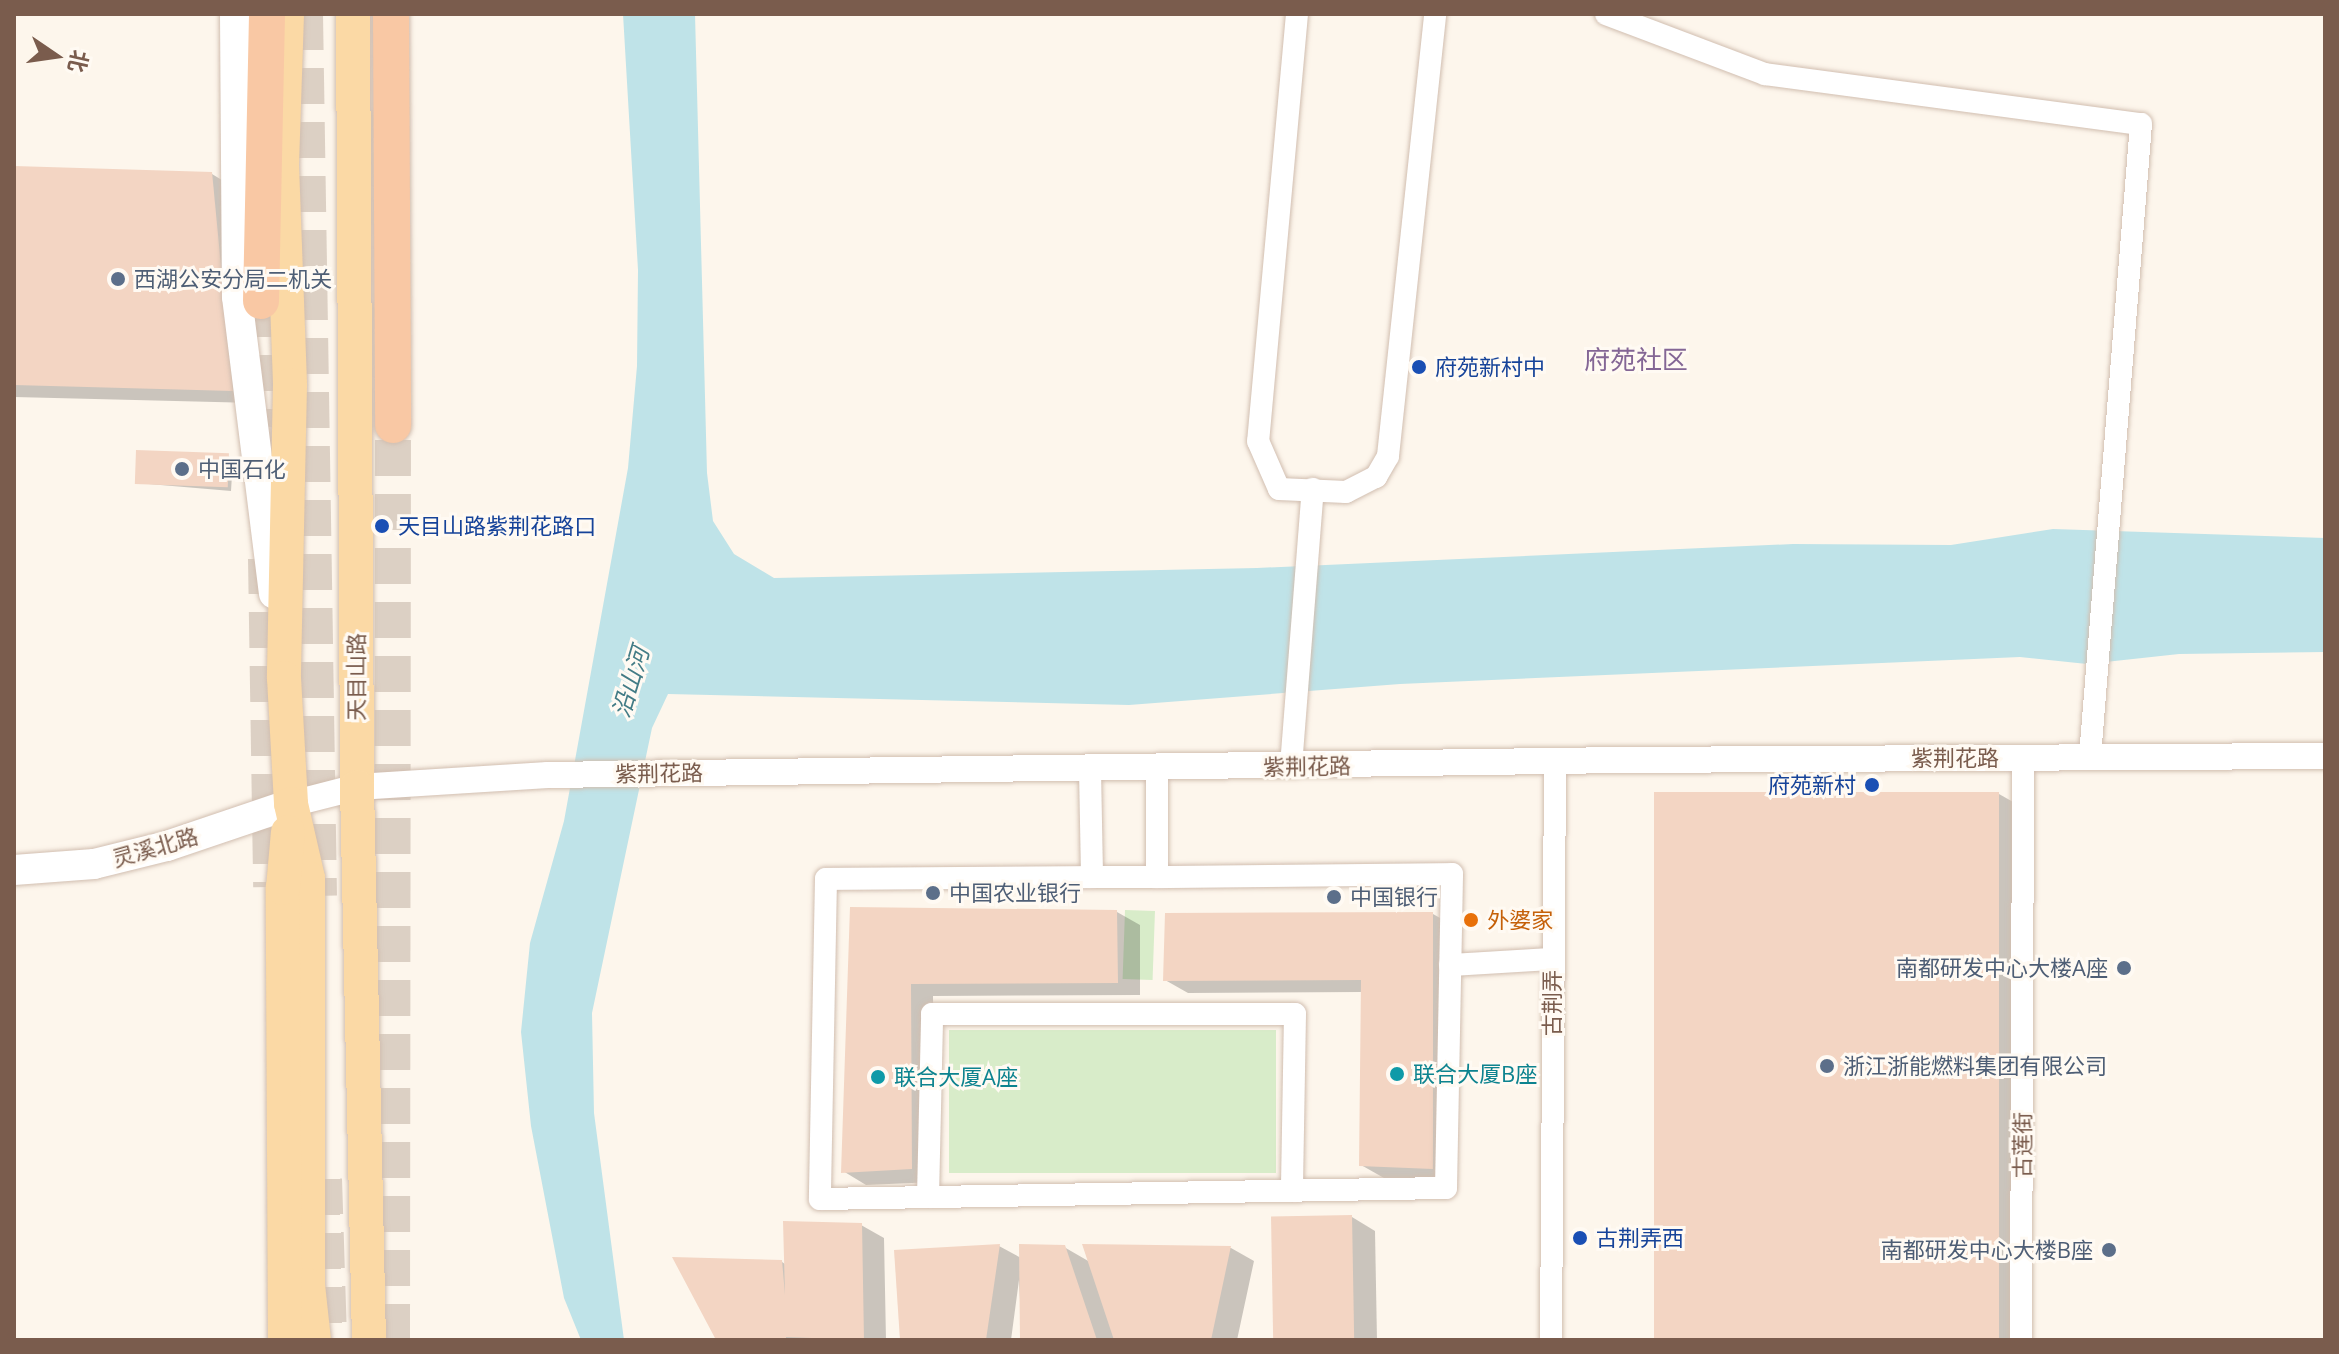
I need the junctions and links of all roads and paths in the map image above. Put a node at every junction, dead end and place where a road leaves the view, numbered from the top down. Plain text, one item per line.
1 (235, 14) edge
2 (267, 14) edge
3 (287, 14) edge
4 (353, 14) edge
5 (391, 14) edge
6 (1297, 14) edge
7 (1435, 14) edge
8 (1606, 14) edge
9 (261, 301) tunnel mouth
10 (393, 425) tunnel mouth
11 (1313, 489) junction
12 (284, 678) junction
13 (2325, 756) edge
14 (2090, 757) junction
15 (2023, 758) junction
16 (1555, 761) junction
17 (1291, 766) junction
18 (1157, 769) junction
19 (1090, 770) junction
20 (357, 787) junction
21 (291, 804) junction
22 (14, 870) edge
23 (1092, 877) junction
24 (1157, 877) junction
25 (1552, 959) junction
26 (1450, 965) junction
27 (1292, 1191) junction
28 (928, 1197) junction
29 (285, 1340) edge
30 (314, 1340) edge
31 (369, 1340) edge
32 (1551, 1340) edge
33 (2021, 1340) edge

1 - 12 main road
2 - 9 highway
3 - 12 main road
4 - 20 main road, 天目山路
5 - 10 highway
6 - 11 street
7 - 11 street
8 - 14 street
11 - 17 street
12 - 21 main road
13 - 14 street, 紫荆花路
14 - 15 street, 紫荆花路
15 - 16 street, 紫荆花路
15 - 33 street, 古莲街
16 - 17 street, 紫荆花路
16 - 25 street, 古荆弄
17 - 18 street, 紫荆花路
18 - 19 street, 紫荆花路
18 - 24 street
19 - 20 street, 紫荆花路
19 - 23 street
20 - 21 street, 紫荆花路
20 - 31 main road, 天目山路
21 - 22 main road, 灵溪北路
21 - 29 main road
21 - 30 main road
23 - 24 street
23 - 28 street
24 - 26 street
25 - 26 street
25 - 32 street, 古荆弄
26 - 27 street
27 - 28 street
27 - 28 street

